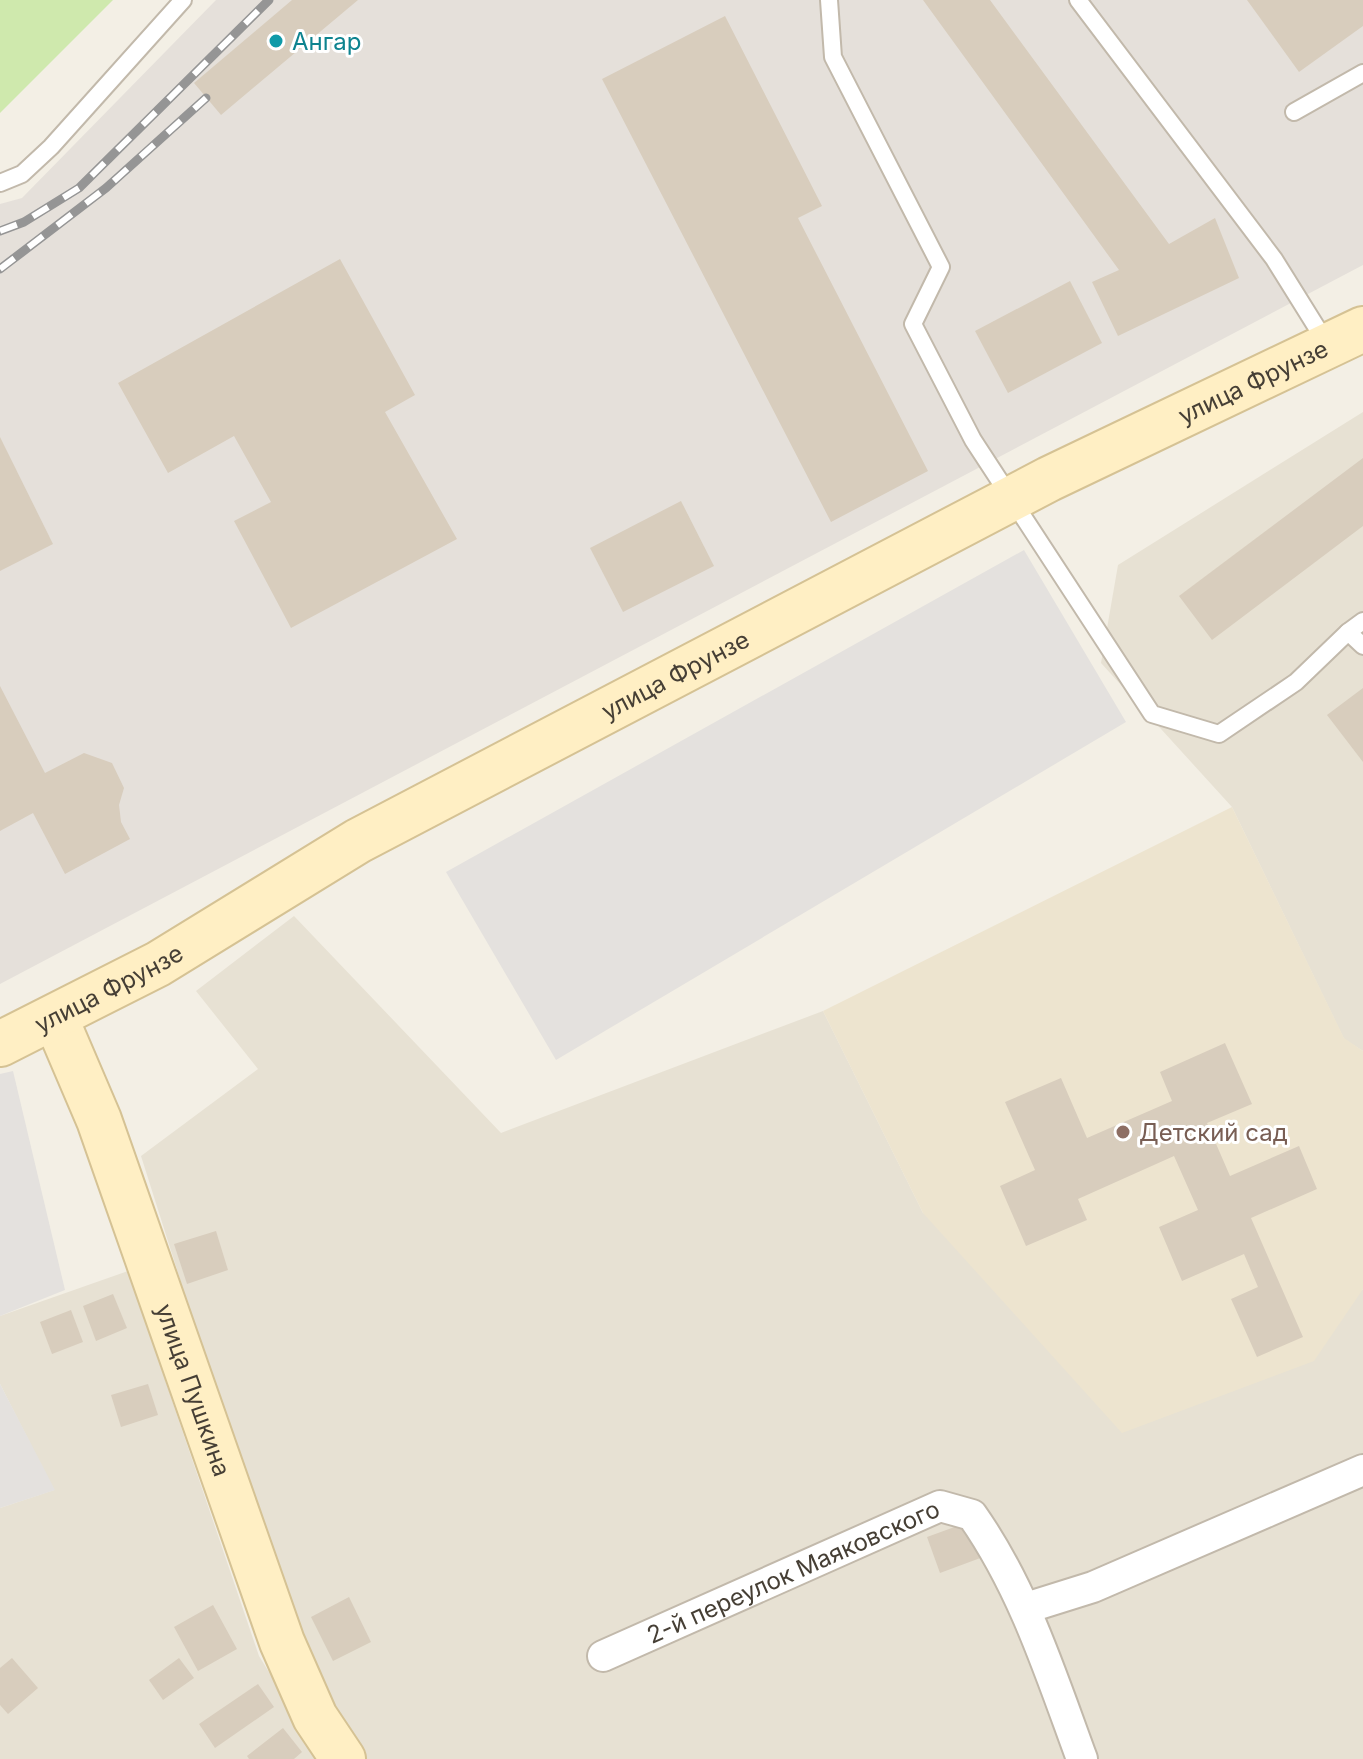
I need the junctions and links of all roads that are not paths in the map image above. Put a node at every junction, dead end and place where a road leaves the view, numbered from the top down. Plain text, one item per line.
1 (183, 0) edge
2 (829, 0) edge
3 (1078, 0) edge
4 (1363, 73) edge
5 (1294, 112) dead end
6 (0, 183) edge
7 (1345, 337) edge
8 (1013, 500) junction
9 (1363, 621) edge
10 (1348, 632) junction
11 (1363, 646) edge
12 (55, 1017) junction
13 (0, 1044) edge
14 (1363, 1470) edge
15 (1026, 1608) junction
16 (603, 1656) dead end
17 (343, 1759) edge
18 (1082, 1759) edge

1 - 6 lane
2 - 8 lane
3 - 7 lane
4 - 5 lane
7 - 8 street, улица Фрунзе
8 - 10 lane
8 - 12 street, улица Фрунзе
9 - 10 lane
10 - 11 lane
12 - 13 street, улица Фрунзе
12 - 17 street, улица Пушкина
14 - 15 street
15 - 16 street, 2-й переулок Маяковского
15 - 18 street, 2-й переулок Маяковского

